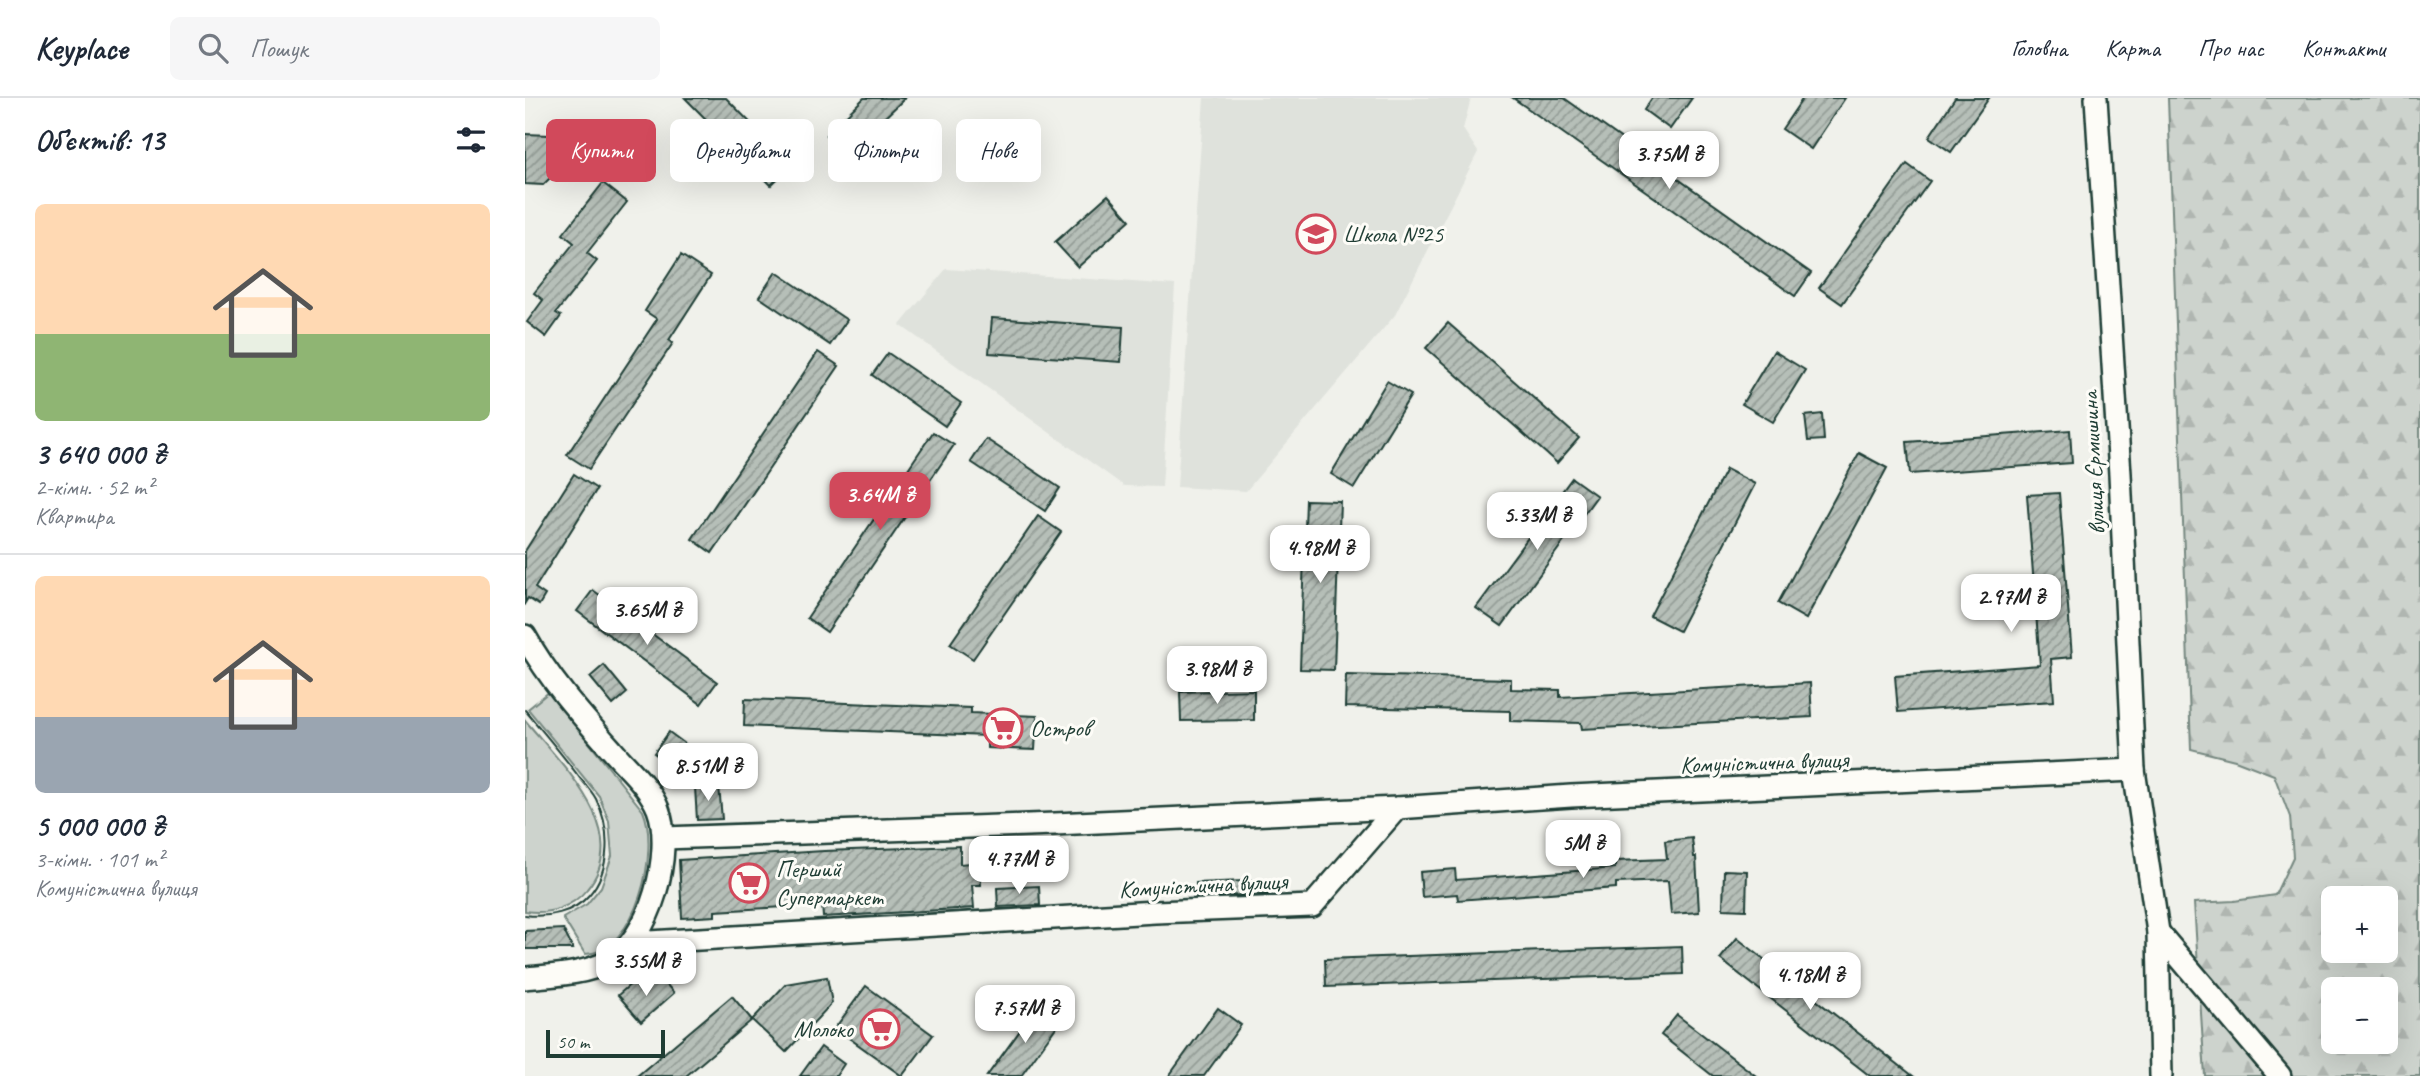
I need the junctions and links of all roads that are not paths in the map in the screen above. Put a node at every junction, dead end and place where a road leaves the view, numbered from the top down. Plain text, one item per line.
1 (2096, 98) edge
2 (525, 636) edge
3 (2134, 770) junction
4 (1397, 808) junction
5 (664, 838) junction
6 (2158, 932) junction
7 (632, 943) junction
8 (525, 978) edge
9 (2161, 1076) edge
10 (2280, 1076) edge

1 - 3 street, вулиця Єрмишина
2 - 5 street
3 - 4 street, Комуністична вулиця
3 - 6 street, вулиця Єрмишина
4 - 5 street, Комуністична вулиця
4 - 7 street, Комуністична вулиця
5 - 7 street
6 - 9 street, вулиця Єрмишина
6 - 10 street
7 - 8 street

